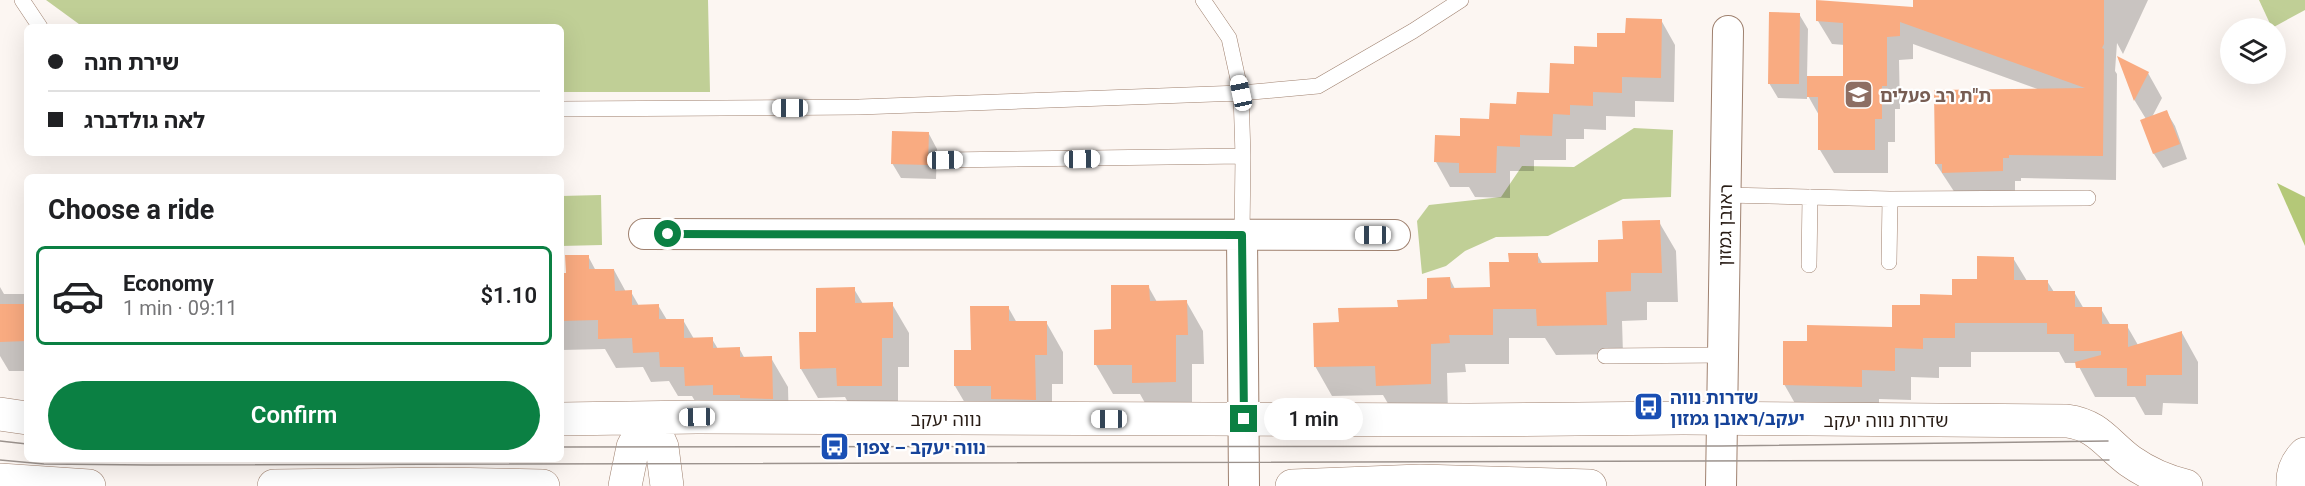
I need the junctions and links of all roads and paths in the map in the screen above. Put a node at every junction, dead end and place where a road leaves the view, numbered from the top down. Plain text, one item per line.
1 (22, 0) edge
2 (1203, 0) edge
3 (1461, 0) edge
4 (38, 24) edge
5 (1728, 31) dead end
6 (1241, 93) junction
7 (564, 109) edge
8 (1243, 156) junction
9 (945, 160) dead end
10 (1725, 195) junction
11 (1810, 197) junction
12 (2088, 198) dead end
13 (1890, 199) junction
14 (644, 234) dead end
15 (1242, 235) junction
16 (1395, 235) dead end
17 (1889, 262) dead end
18 (1809, 264) dead end
19 (1723, 355) junction
20 (1605, 356) dead end
21 (0, 414) edge
22 (24, 418) edge
23 (649, 418) junction
24 (1722, 418) junction
25 (564, 419) edge
26 (1244, 419) junction
27 (0, 480) edge
28 (1418, 484) edge
29 (89, 486) edge
30 (274, 486) edge
31 (287, 486) edge
32 (543, 486) edge
33 (625, 486) edge
34 (668, 486) edge
35 (1244, 486) edge
36 (1292, 486) edge
37 (1590, 486) edge
38 (1721, 486) edge
39 (2186, 486) edge

1 - 4 lane
2 - 6 lane
3 - 6 lane
5 - 10 street, ראובן גמזון
6 - 7 lane
6 - 8 lane
8 - 9 lane
8 - 15 lane
10 - 11 lane
10 - 19 street, ראובן גמזון
11 - 13 lane
11 - 18 lane
12 - 13 lane
13 - 17 lane
14 - 15 street
15 - 16 street
15 - 26 street
19 - 20 lane
19 - 24 street, ראובן גמזון
21 - 22 street
23 - 25 street
23 - 26 street, נווה יעקב
23 - 33 street
23 - 34 street
24 - 26 street, שדרות נווה יעקב
24 - 38 street, ראובן גמזון
24 - 39 street, שדרות נווה יעקב
26 - 35 street
27 - 29 street
28 - 36 street
28 - 37 street
30 - 31 street
31 - 32 street

